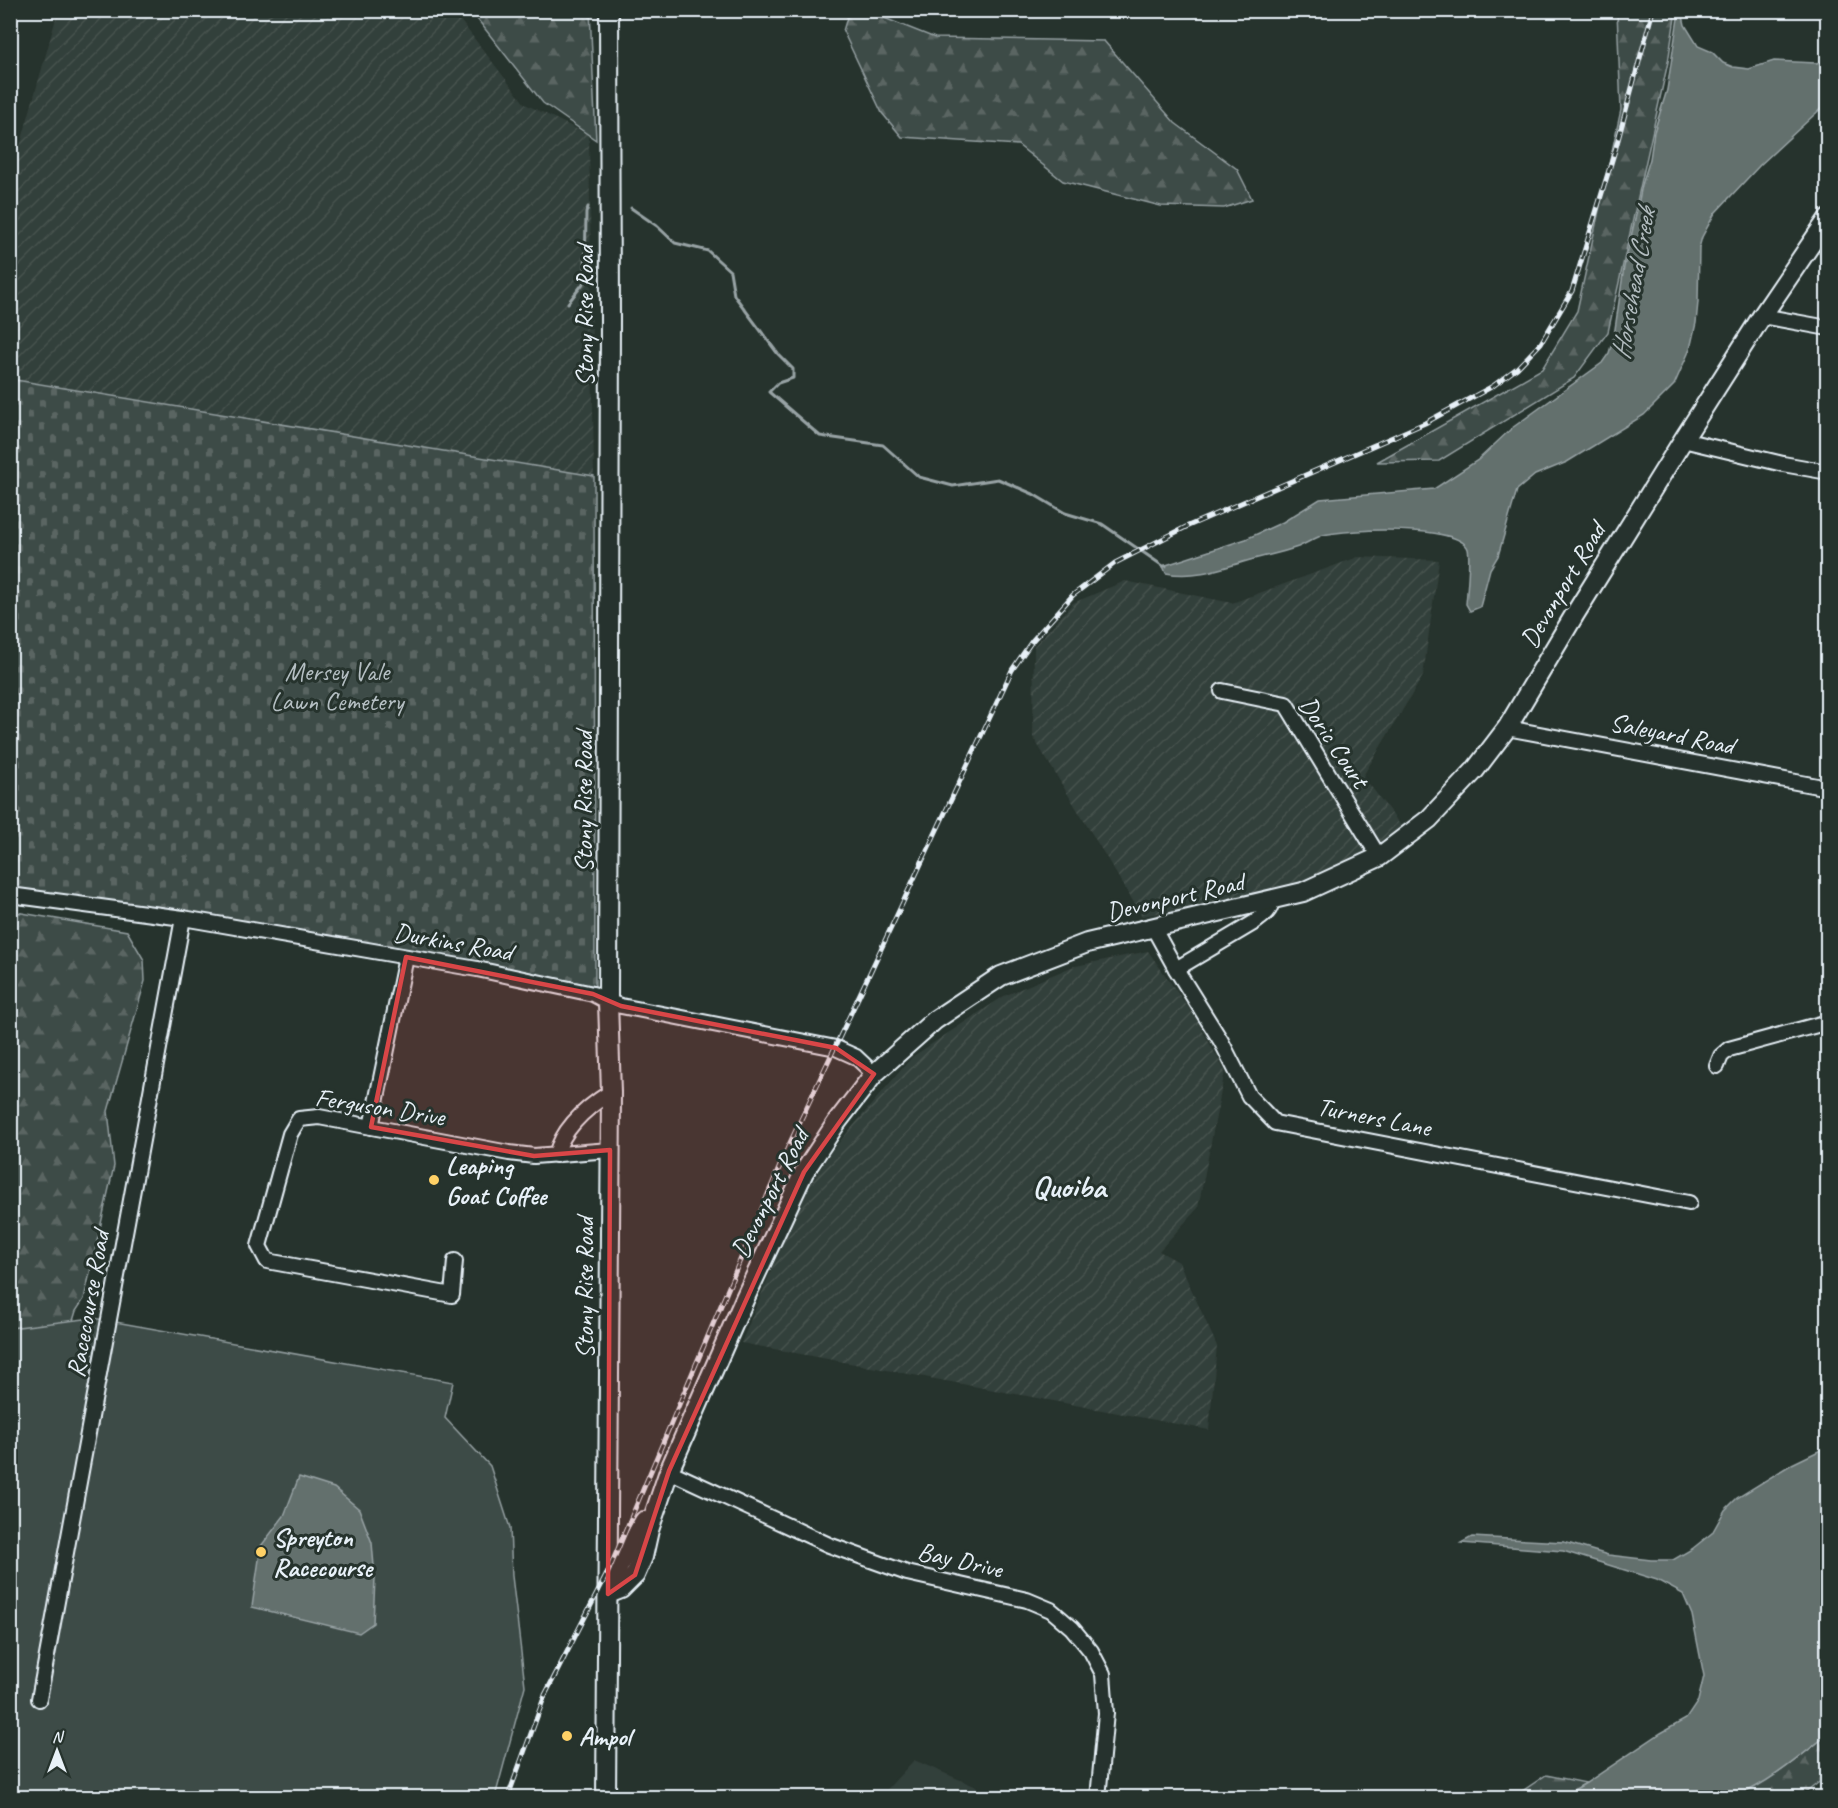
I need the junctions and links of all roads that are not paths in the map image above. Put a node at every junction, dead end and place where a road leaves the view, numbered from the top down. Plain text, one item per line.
1 (609, 10) edge
2 (1827, 219) edge
3 (1762, 316) junction
4 (1827, 328) edge
5 (1683, 440) junction
6 (1827, 472) edge
7 (1222, 691) dead end
8 (1507, 728) junction
9 (1827, 788) edge
10 (1379, 857) junction
11 (10, 895) edge
12 (1271, 900) junction
13 (183, 918) junction
14 (1154, 929) junction
15 (406, 957) junction
16 (1176, 969) junction
17 (608, 1002) junction
18 (1827, 1022) edge
19 (1717, 1066) dead end
20 (874, 1074) junction
21 (610, 1092) junction
22 (371, 1127) junction
23 (610, 1150) junction
24 (556, 1155) junction
25 (1689, 1203) dead end
26 (455, 1261) dead end
27 (666, 1478) junction
28 (608, 1594) junction
29 (39, 1699) dead end
30 (606, 1797) edge
31 (1098, 1797) edge

1 - 17 main road, Stony Rise Road
2 - 3 main road, Devonport Road
3 - 4 street
3 - 5 main road, Devonport Road
5 - 6 street
5 - 8 main road, Devonport Road
7 - 10 street, Doric Court
8 - 9 street, Saleyard Road
8 - 10 main road, Devonport Road
10 - 12 main road, Devonport Road
11 - 13 street, Durkins Road
12 - 14 main road, Devonport Road
12 - 16 street, Devonport Road
13 - 15 street, Durkins Road
13 - 29 street, Racecourse Road
14 - 16 street, Turners Lane
14 - 20 main road, Devonport Road
15 - 17 street, Durkins Road
15 - 22 street
16 - 25 street, Turners Lane
17 - 20 street, Durkins Road
17 - 21 main road, Stony Rise Road
18 - 19 street
20 - 27 main road, Devonport Road
21 - 23 main road, Stony Rise Road
21 - 24 street
22 - 24 street, Ferguson Drive
22 - 26 street, Ferguson Drive
23 - 24 street, Ferguson Drive
23 - 28 main road, Stony Rise Road
27 - 28 main road, Devonport Road
27 - 31 street, Bay Drive
28 - 30 main road, Stony Rise Road

